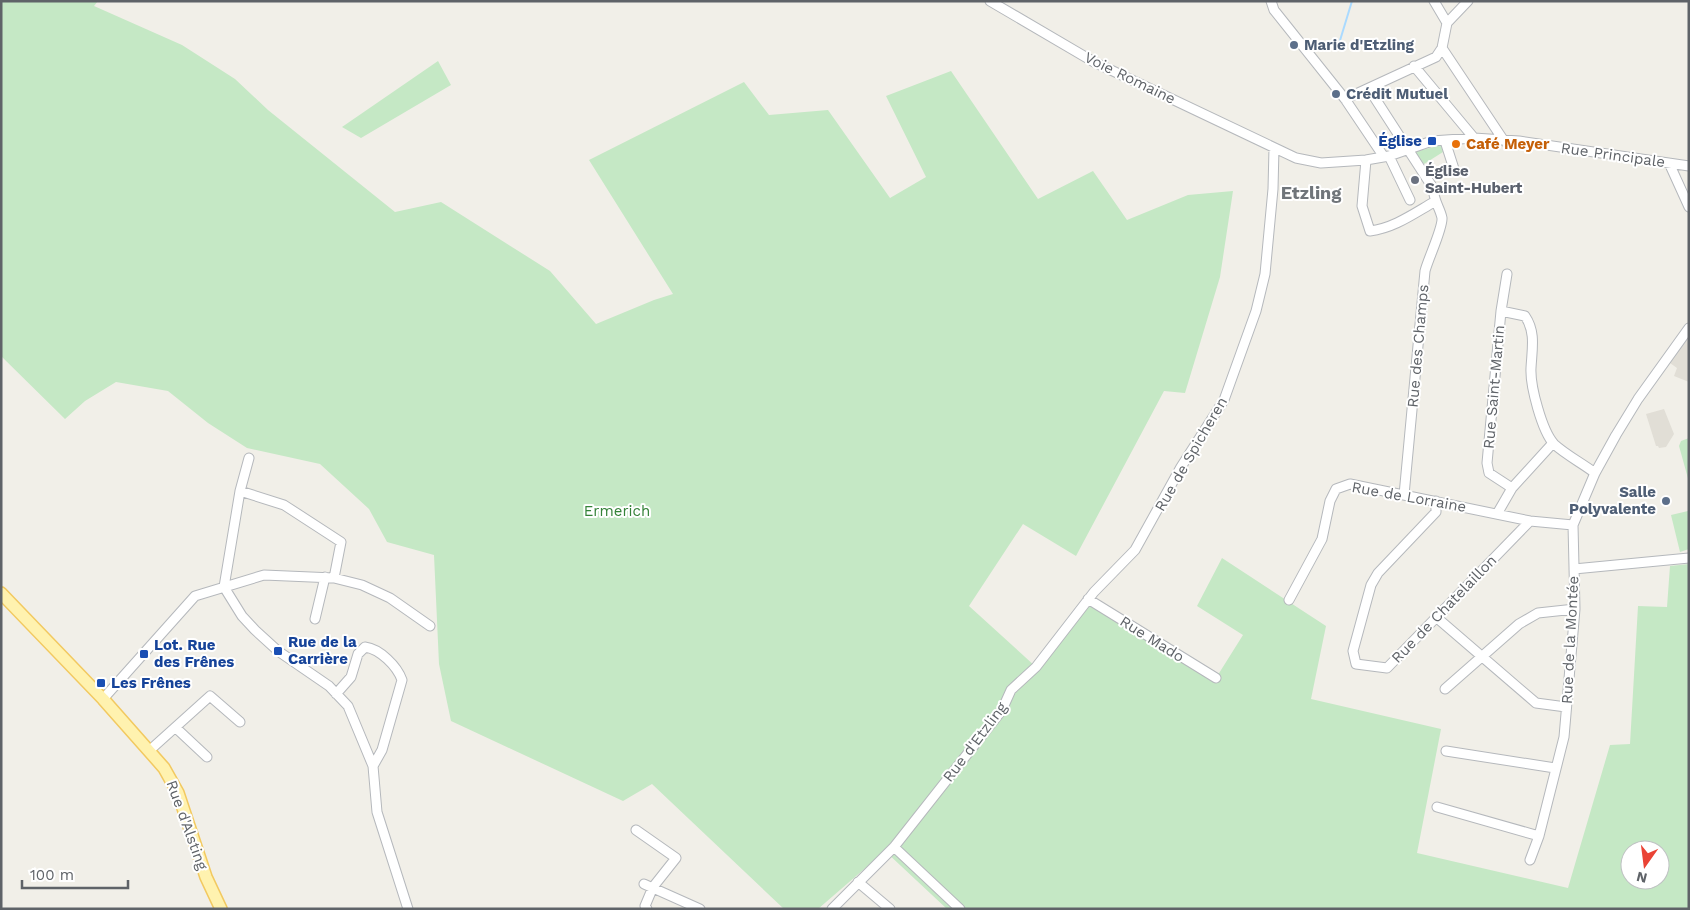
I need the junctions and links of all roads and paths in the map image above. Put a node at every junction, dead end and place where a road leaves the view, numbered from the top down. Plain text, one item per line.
1 (990, 1) edge
2 (1271, 1) edge
3 (1434, 1) edge
4 (1468, 1) edge
5 (1447, 23) junction
6 (1442, 48) junction
7 (1414, 66) junction
8 (1369, 89) junction
9 (1346, 99) junction
10 (1474, 138) junction
11 (1446, 141) junction
12 (1504, 141) junction
13 (1274, 148) junction
14 (1409, 148) junction
15 (1386, 156) junction
16 (1366, 160) junction
17 (1669, 163) junction
18 (1689, 166) edge
19 (1454, 169) dead end
20 (1410, 200) dead end
21 (1434, 202) junction
22 (1689, 207) edge
23 (1507, 274) dead end
24 (1501, 311) junction
25 (1689, 328) edge
26 (1553, 443) junction
27 (249, 458) dead end
28 (1595, 473) junction
29 (1512, 488) junction
30 (240, 491) junction
31 (1404, 494) junction
32 (1436, 501) junction
33 (1497, 514) junction
34 (1530, 521) junction
35 (1573, 525) junction
36 (1135, 550) joint
37 (1689, 558) edge
38 (1574, 569) junction
39 (324, 577) junction
40 (334, 578) junction
41 (224, 587) junction
42 (1, 593) edge
43 (1088, 599) junction
44 (1289, 600) dead end
45 (1575, 609) junction
46 (1436, 617) junction
47 (315, 619) dead end
48 (430, 626) dead end
49 (1481, 657) junction
50 (1216, 678) dead end
51 (1445, 689) dead end
52 (336, 694) junction
53 (103, 699) junction
54 (1566, 707) junction
55 (240, 722) dead end
56 (176, 728) junction
57 (150, 750) junction
58 (1446, 751) dead end
59 (207, 758) dead end
60 (373, 766) junction
61 (1555, 768) junction
62 (1437, 808) dead end
63 (636, 830) dead end
64 (1539, 836) junction
65 (894, 847) junction
66 (1530, 860) dead end
67 (858, 882) junction
68 (648, 885) junction
69 (221, 909) edge
70 (408, 909) edge
71 (647, 909) edge
72 (700, 909) edge
73 (832, 909) edge
74 (890, 909) edge
75 (960, 909) edge

1 - 13 street, Voie Romaine
2 - 9 street
3 - 5 street
4 - 5 street
5 - 6 street
6 - 7 street
6 - 12 street
7 - 8 street
7 - 10 street
8 - 9 street
8 - 14 street, Rue des Champs
9 - 15 street
10 - 11 street, Rue Principale
10 - 12 street, Rue Principale
11 - 14 street, Rue Principale
11 - 19 street
12 - 17 street, Rue Principale
13 - 16 street, Rue Principale
13 - 36 street, Rue de Spicheren
14 - 15 street, Rue Principale
14 - 21 street, Rue des Champs
15 - 16 street, Rue Principale
15 - 20 street
16 - 21 street
17 - 18 street, Rue Principale
17 - 22 street
21 - 31 street, Rue des Champs
23 - 24 street, Rue Saint-Martin
24 - 26 street
24 - 29 street, Rue Saint-Martin
25 - 28 street, Rue de la Montée
26 - 28 street
26 - 29 street
27 - 30 street
28 - 35 street, Rue de la Montée
29 - 33 street
30 - 40 street
30 - 41 street
31 - 32 street, Rue de Lorraine
31 - 44 street, Rue de Lorraine
32 - 33 street, Rue de Lorraine
32 - 46 street, Rue de Chatelaillon
33 - 34 street, Rue de Lorraine
34 - 35 street, Rue de Lorraine
34 - 46 street, Rue de Chatelaillon
35 - 38 street, Rue de la Montée
36 - 43 street, Rue d'Etzling
37 - 38 street
38 - 45 street, Rue de la Montée
39 - 40 street
39 - 41 street
39 - 47 street
40 - 48 street
41 - 52 street
41 - 53 street
42 - 53 main road, Rue d'Alsting
43 - 50 street, Rue Mado
43 - 65 street, Rue d'Etzling
45 - 49 street
45 - 54 street, Rue de la Montée
46 - 49 street
49 - 51 street
49 - 54 street
52 - 60 street
52 - 60 street
53 - 57 main road, Rue d'Alsting
54 - 61 street, Rue de la Montée
55 - 56 street
56 - 57 street
56 - 59 street
57 - 69 main road, Rue d'Alsting
58 - 61 street
60 - 70 street
61 - 64 street, Rue de la Montée
62 - 64 street
63 - 68 street
64 - 66 street, Rue de la Montée
65 - 67 street, Rue d'Etzling
65 - 75 street
67 - 73 street, Rue d'Etzling
67 - 74 street
68 - 71 street
68 - 72 street

